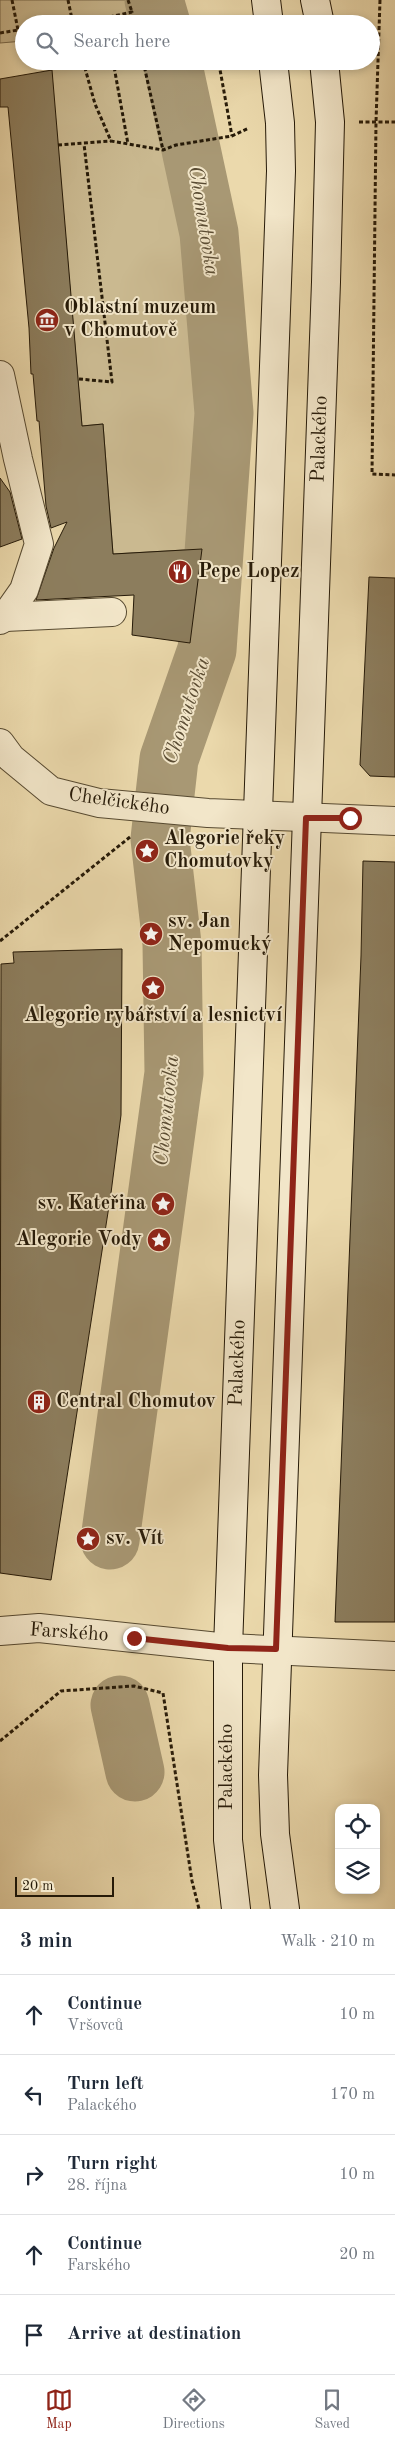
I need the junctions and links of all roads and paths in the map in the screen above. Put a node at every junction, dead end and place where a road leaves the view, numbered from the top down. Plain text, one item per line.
1 (12, 0) edge
2 (68, 0) edge
3 (128, 0) edge
4 (266, 0) edge
5 (315, 0) edge
6 (380, 0) edge
7 (132, 12) junction
8 (15, 15) edge
9 (71, 15) edge
10 (118, 15) edge
11 (132, 15) edge
12 (268, 15) edge
13 (318, 15) edge
14 (380, 15) edge
15 (15, 30) edge
16 (0, 33) edge
17 (86, 70) edge
18 (115, 70) edge
19 (145, 70) edge
20 (220, 70) edge
21 (274, 70) edge
22 (325, 70) edge
23 (378, 70) edge
24 (232, 136) dead end
25 (215, 138) dead end
26 (111, 142) junction
27 (84, 144) junction
28 (128, 144) junction
29 (58, 145) dead end
30 (163, 150) junction
31 (0, 375) edge
32 (78, 380) dead end
33 (395, 475) edge
34 (112, 612) dead end
35 (3, 619) edge
36 (0, 743) edge
37 (258, 816) junction
38 (306, 818) junction
39 (136, 821) junction
40 (395, 821) edge
41 (0, 941) edge
42 (0, 1631) edge
43 (228, 1648) junction
44 (276, 1649) junction
45 (395, 1656) edge
46 (0, 1741) edge
47 (199, 1909) edge
48 (236, 1909) edge
49 (285, 1909) edge

1 - 8 path
2 - 9 path
3 - 7 path
4 - 12 main road
5 - 13 main road
6 - 14 path
7 - 10 path
7 - 11 path
15 - 16 path
17 - 26 path
18 - 28 path
19 - 30 path
20 - 24 path
21 - 37 main road, Palackého
22 - 38 main road, Palackého
23 - 33 path
25 - 30 path
26 - 27 path
26 - 28 path
27 - 29 path
27 - 32 path
28 - 30 path
31 - 35 main road
34 - 35 main road
36 - 39 main road, Chelčického
37 - 38 main road
37 - 39 main road, Chelčického
37 - 43 main road, Palackého
38 - 40 main road
38 - 44 main road, Palackého
39 - 41 path
42 - 43 main road, Farského
43 - 44 main road, Farského
43 - 48 main road, Palackého
44 - 45 main road, Farského
44 - 49 main road, Palackého
46 - 47 path

